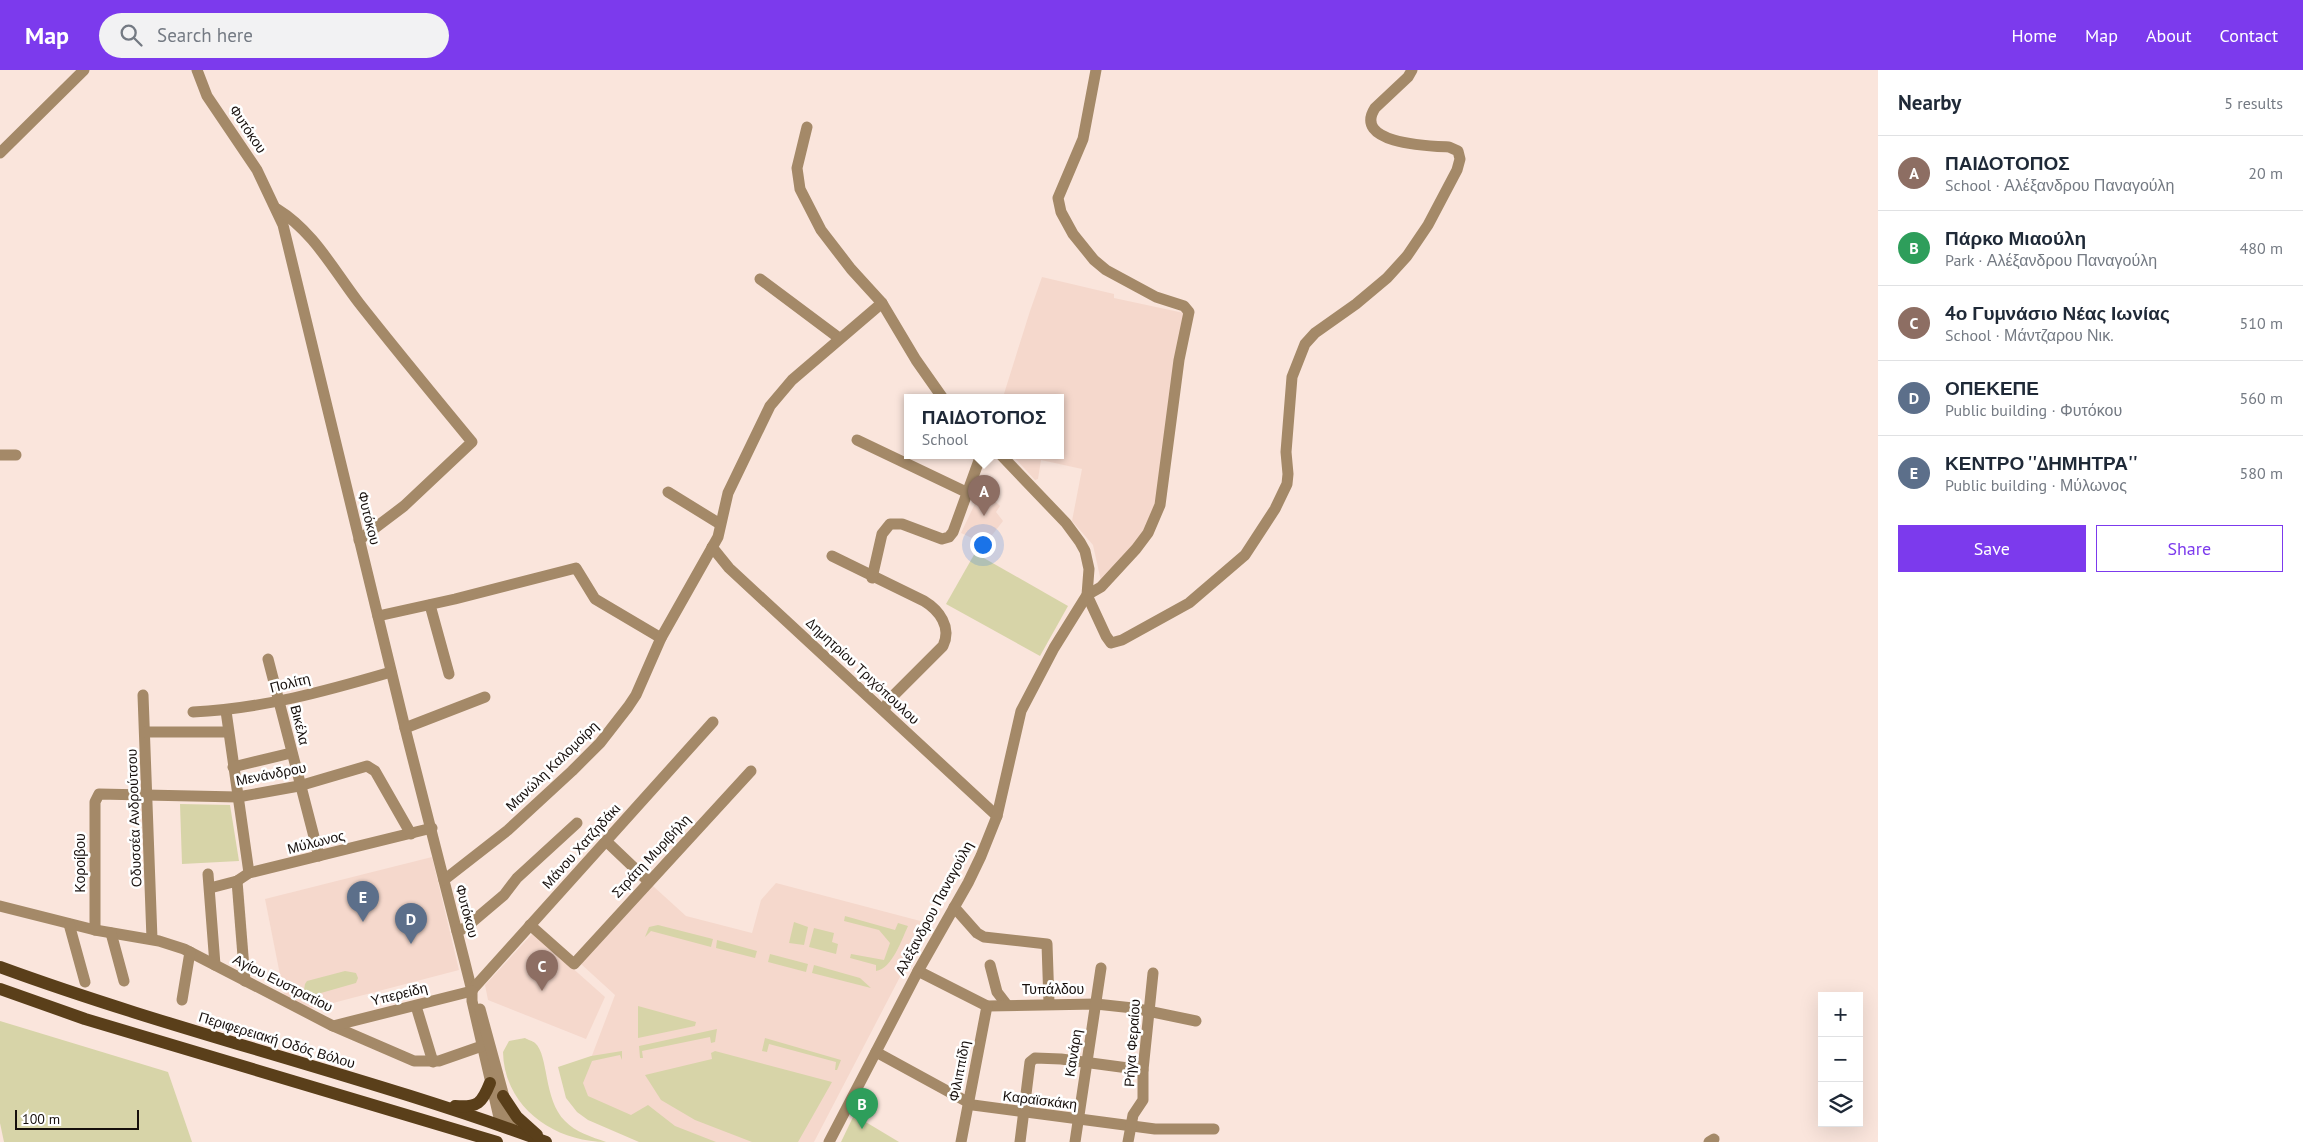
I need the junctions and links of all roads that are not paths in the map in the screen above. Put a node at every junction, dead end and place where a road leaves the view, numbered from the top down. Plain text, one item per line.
1 (84, 70) edge
2 (197, 70) edge
3 (1096, 70) edge
4 (1412, 70) edge
5 (807, 127) dead end
6 (0, 153) edge
7 (276, 209) junction
8 (760, 278) dead end
9 (882, 303) junction
10 (839, 338) junction
11 (940, 394) edge
12 (857, 440) dead end
13 (16, 455) dead end
14 (0, 456) edge
15 (979, 459) edge
16 (1004, 459) edge
17 (668, 492) dead end
18 (966, 492) junction
19 (720, 524) junction
20 (359, 540) junction
21 (712, 546) junction
22 (832, 556) dead end
23 (872, 578) junction
24 (1087, 595) junction
25 (430, 605) junction
26 (378, 616) junction
27 (661, 638) junction
28 (268, 659) dead end
29 (391, 672) junction
30 (449, 674) dead end
31 (143, 695) dead end
32 (485, 697) dead end
33 (279, 703) junction
34 (884, 710) junction
35 (226, 711) junction
36 (193, 712) dead end
37 (713, 722) dead end
38 (405, 728) junction
39 (146, 732) junction
40 (227, 732) junction
41 (291, 753) junction
42 (233, 767) junction
43 (751, 770) dead end
44 (299, 786) junction
45 (147, 795) junction
46 (96, 796) joint
47 (238, 797) junction
48 (998, 816) junction
49 (577, 823) dead end
50 (432, 828) junction
51 (411, 834) junction
52 (606, 841) junction
53 (319, 856) junction
54 (208, 874) dead end
55 (250, 874) junction
56 (444, 880) junction
57 (236, 881) junction
58 (648, 881) junction
59 (210, 888) junction
60 (0, 906) edge
61 (954, 907) junction
62 (69, 924) junction
63 (530, 925) junction
64 (95, 930) junction
65 (457, 931) junction
66 (111, 933) junction
67 (152, 939) junction
68 (190, 952) junction
69 (990, 965) dead end
70 (215, 966) junction
71 (0, 967) edge
72 (1101, 968) dead end
73 (918, 971) junction
74 (1153, 973) dead end
75 (124, 981) dead end
76 (245, 981) junction
77 (85, 982) dead end
78 (0, 989) edge
79 (472, 991) junction
80 (182, 1000) dead end
81 (1049, 1003) junction
82 (1096, 1004) junction
83 (1007, 1005) junction
84 (416, 1006) junction
85 (987, 1006) junction
86 (1148, 1011) junction
87 (1196, 1021) dead end
88 (333, 1026) junction
89 (482, 1046) junction
90 (876, 1052) junction
91 (433, 1062) junction
92 (1088, 1062) junction
93 (1143, 1070) junction
94 (490, 1083) junction
95 (504, 1096) junction
96 (968, 1103) junction
97 (439, 1104) junction
98 (1024, 1113) junction
99 (1078, 1120) junction
100 (443, 1125) junction
101 (1130, 1126) junction
102 (1214, 1129) dead end
103 (510, 1132) edge
104 (475, 1142) edge
105 (498, 1142) edge
106 (505, 1142) edge
107 (547, 1142) edge
108 (829, 1142) edge
109 (961, 1142) edge
110 (1020, 1142) edge
111 (1075, 1142) edge
112 (1128, 1142) edge

1 - 6 street
2 - 7 street, Φυτόκου
3 - 24 street
4 - 24 street
5 - 9 street
7 - 20 street, Φυτόκου
7 - 20 street
8 - 10 street
9 - 10 street, Μανώλη Καλομοίρη
9 - 11 street
10 - 19 street, Μανώλη Καλομοίρη
12 - 18 street
13 - 14 street
15 - 18 street
16 - 24 street, Αλέξανδρου Παναγούλη
17 - 19 street
18 - 23 street
19 - 21 street, Μανώλη Καλομοίρη
20 - 26 street, Φυτόκου
21 - 27 street, Μανώλη Καλομοίρη
21 - 34 street, Δημητρίου Τριχόπουλου
22 - 23 street
23 - 34 street
24 - 48 street, Αλέξανδρου Παναγούλη
25 - 26 street
25 - 27 street
25 - 30 street
26 - 29 street, Φυτόκου
27 - 56 street, Μανώλη Καλομοίρη
28 - 33 street, Βικέλα
29 - 33 street, Πολίτη
29 - 38 street, Φυτόκου
31 - 39 street, Οδυσσέα Ανδρούτσου
32 - 38 street
33 - 35 street, Πολίτη
33 - 41 street, Βικέλα
34 - 48 street, Δημητρίου Τριχόπουλου
35 - 36 street, Πολίτη
35 - 40 street
37 - 52 street, Μάνου Χατζηδάκι
38 - 50 street, Φυτόκου
39 - 40 street
39 - 45 street, Οδυσσέα Ανδρούτσου
40 - 42 street
41 - 42 street
41 - 44 street, Βικέλα
42 - 47 street
43 - 58 street, Στράτη Μυριβήλη
44 - 47 street, Μενάνδρου
44 - 51 street, Μενάνδρου
44 - 53 street, Βικέλα
45 - 46 street, Μενάνδρου
45 - 47 street, Μενάνδρου
45 - 67 street, Οδυσσέα Ανδρούτσου
46 - 64 street, Κοροίβου
47 - 55 street
48 - 61 street, Αλέξανδρου Παναγούλη
49 - 65 street
50 - 51 street, Μύλωνος
50 - 56 street, Φυτόκου
51 - 53 street, Μύλωνος
52 - 58 street
52 - 63 street, Μάνου Χατζηδάκι
53 - 55 street, Μύλωνος
54 - 59 street
55 - 57 street, Μύλωνος
56 - 65 street, Φυτόκου
57 - 59 street, Μύλωνος
57 - 76 street
58 - 63 street, Στράτη Μυριβήλη
59 - 70 street
60 - 62 street, Αγίου Ευστρατίου
61 - 73 street, Αλέξανδρου Παναγούλη
61 - 81 street
62 - 64 street, Αγίου Ευστρατίου
62 - 77 street
63 - 79 street, Μάνου Χατζηδάκι
64 - 66 street, Αγίου Ευστρατίου
65 - 79 street, Φυτόκου
66 - 67 street, Αγίου Ευστρατίου
66 - 75 street
67 - 68 street, Αγίου Ευστρατίου
68 - 70 street, Αγίου Ευστρατίου
68 - 80 street
69 - 83 street
70 - 76 street, Αγίου Ευστρατίου
71 - 97 main road, Περιφερειακή Οδός Βόλου
72 - 82 street, Κανάρη
73 - 85 street, Τυπάλδου
73 - 90 street, Αλέξανδρου Παναγούλη
74 - 86 street, Ρήγα Φεραίου
76 - 88 street, Αγίου Ευστρατίου
78 - 100 main road
79 - 84 street, Υπερείδη
79 - 89 street, Φυτόκου
79 - 95 street, Φυτόκου
81 - 82 street, Τυπάλδου
81 - 83 street, Τυπάλδου
82 - 86 street, Τυπάλδου
82 - 92 street, Κανάρη
83 - 85 street, Τυπάλδου
84 - 88 street, Υπερείδη
84 - 91 street
85 - 96 street, Φιλιππίδη
86 - 87 street, Τυπάλδου
86 - 93 street, Ρήγα Φεραίου
88 - 91 street, Αγίου Ευστρατίου
89 - 91 street, Αγίου Ευστρατίου
89 - 94 street, Φυτόκου
90 - 96 street, Καραϊσκάκη
90 - 108 street, Αλέξανδρου Παναγούλη
92 - 93 street
92 - 98 street
92 - 99 street, Κανάρη
93 - 101 street, Ρήγα Φεραίου
94 - 97 main road
94 - 103 street, Φυτόκου
95 - 103 street, Φυτόκου
95 - 107 main road
96 - 98 street, Καραϊσκάκη
96 - 109 street, Φιλιππίδη
97 - 103 main road, Περιφερειακή Οδός Βόλου
98 - 99 street, Καραϊσκάκη
98 - 110 street
99 - 101 street, Καραϊσκάκη
99 - 111 street, Κανάρη
100 - 104 main road
100 - 105 main road
101 - 102 street, Καραϊσκάκη
101 - 112 street, Ρήγα Φεραίου
103 - 106 main road, Φυτόκου
103 - 107 main road, Περιφερειακή Οδός Βόλου

